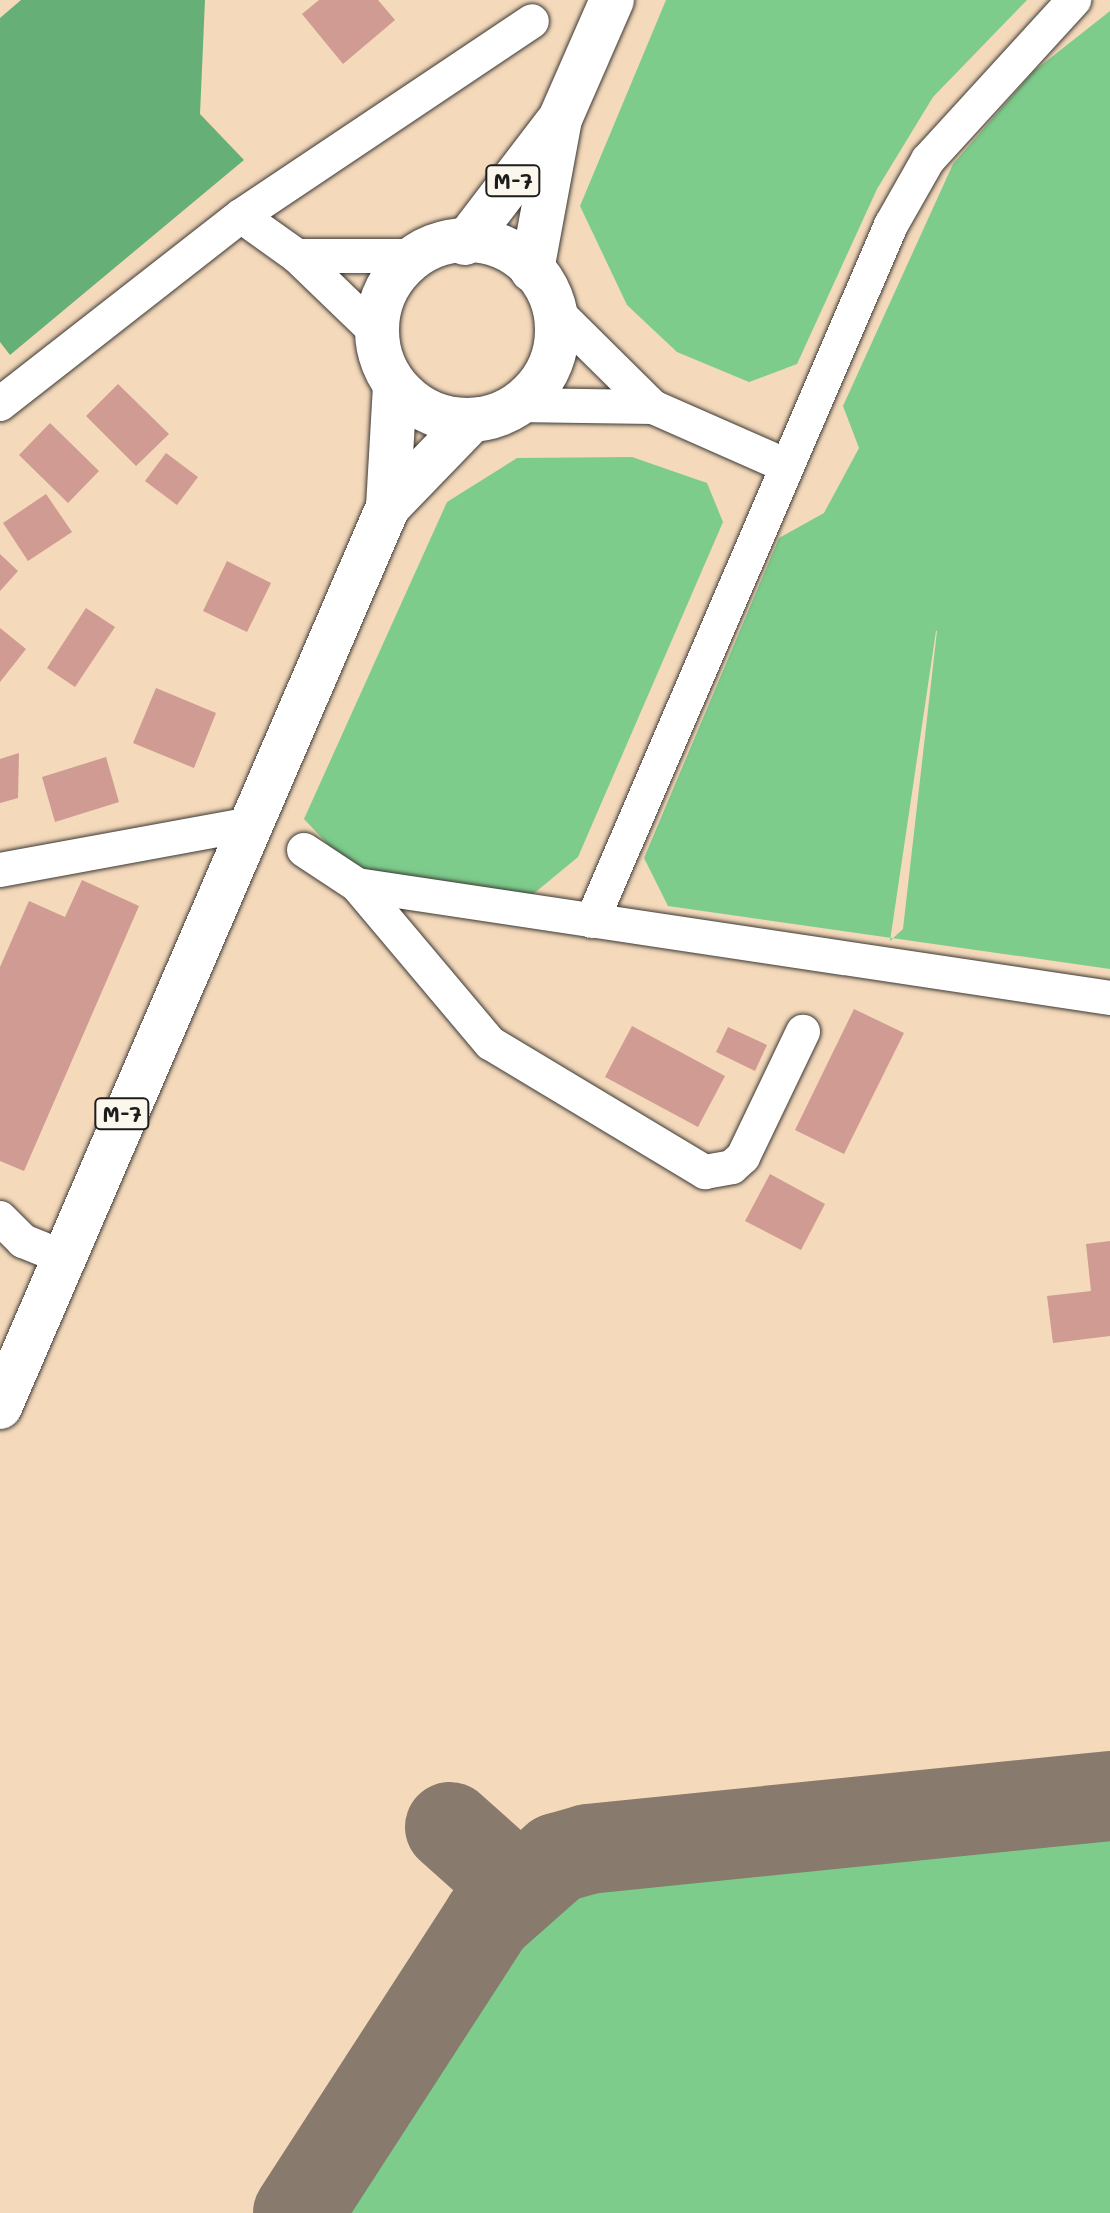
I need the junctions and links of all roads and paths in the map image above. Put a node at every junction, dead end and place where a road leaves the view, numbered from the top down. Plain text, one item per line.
1 (612, 0) edge
2 (1074, 0) edge
3 (532, 21) dead end
4 (560, 119) junction
5 (241, 216) junction
6 (465, 243) junction
7 (297, 256) junction
8 (410, 256) junction
9 (532, 270) junction
10 (558, 313) junction
11 (375, 331) junction
12 (395, 386) junction
13 (0, 404) edge
14 (514, 405) junction
15 (653, 407) junction
16 (471, 421) junction
17 (787, 466) junction
18 (388, 507) junction
19 (250, 824) junction
20 (304, 850) dead end
21 (0, 870) edge
22 (357, 885) junction
23 (592, 921) junction
24 (1110, 998) edge
25 (803, 1032) dead end
26 (0, 1218) edge
27 (60, 1256) junction
28 (0, 1407) edge

1 - 4 main road, M-7
2 - 17 street
3 - 5 street
4 - 6 main road, M-7
4 - 9 main road, M-7
5 - 7 street
5 - 13 street
6 - 8 main road
6 - 9 main road
7 - 8 street
7 - 11 street
8 - 11 main road
9 - 10 main road
10 - 14 main road, M-7
10 - 15 street
11 - 12 main road, M-7
12 - 16 main road
12 - 18 main road, M-7
14 - 15 street
14 - 16 main road, M-7
15 - 17 street
16 - 18 main road, M-7
17 - 23 street
18 - 19 main road, M-7
19 - 21 street
19 - 27 main road, M-7
20 - 22 street
22 - 23 street
22 - 25 street
23 - 24 street
26 - 27 street
27 - 28 main road, M-7

